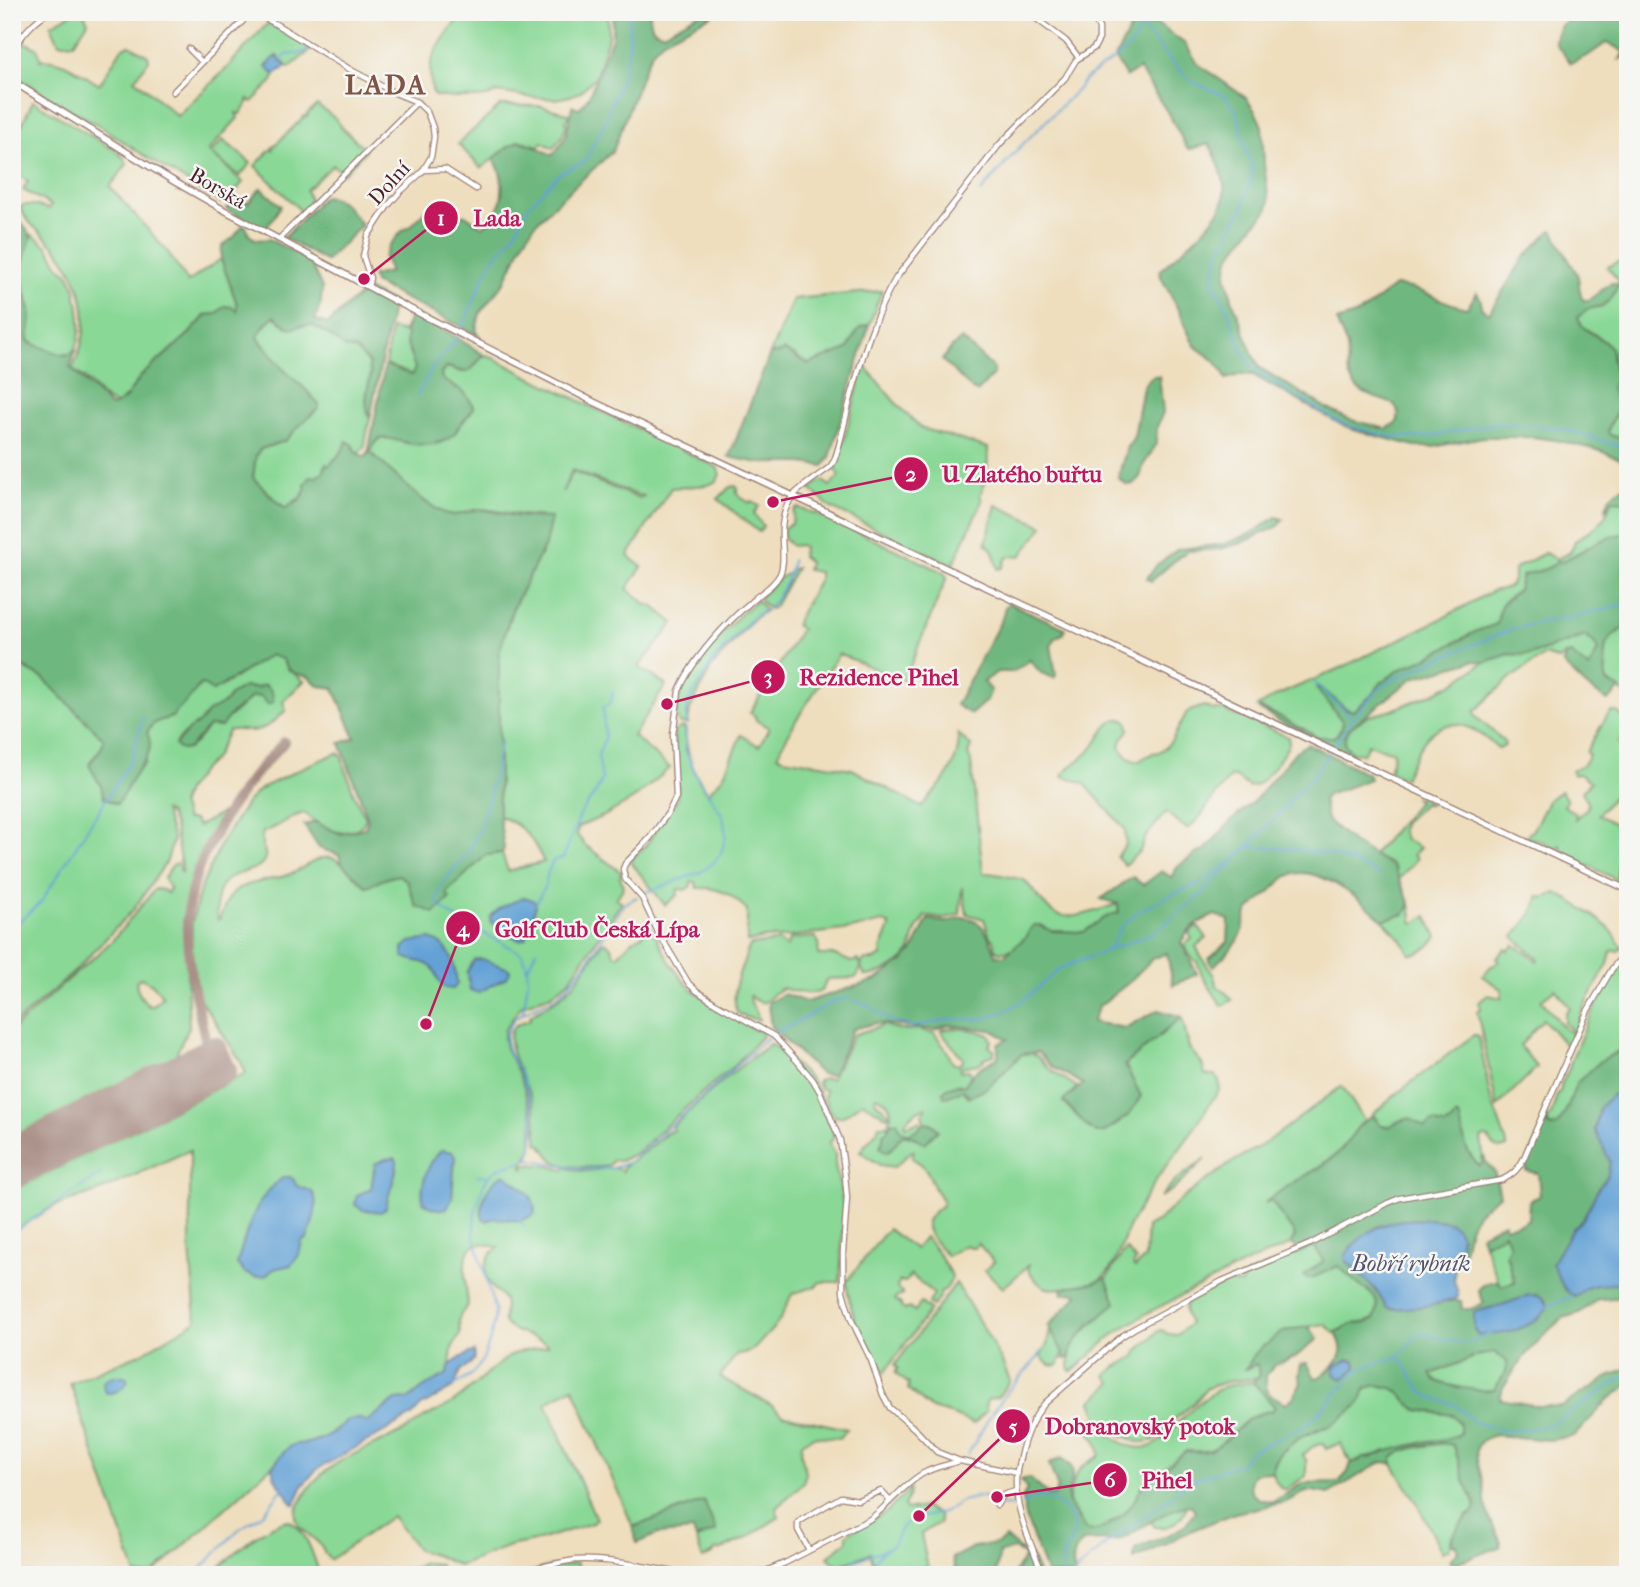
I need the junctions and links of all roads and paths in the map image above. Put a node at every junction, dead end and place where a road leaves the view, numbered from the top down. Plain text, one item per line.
1 (50, 12) edge
2 (190, 12) edge
3 (1024, 12) edge
4 (1090, 12) edge
5 (244, 13) edge
6 (188, 49) dead end
7 (12, 50) edge
8 (1079, 58) junction
9 (202, 62) junction
10 (12, 81) edge
11 (173, 92) dead end
12 (417, 102) junction
13 (424, 170) junction
14 (475, 189) dead end
15 (279, 239) junction
16 (368, 287) junction
17 (793, 496) junction
18 (1628, 787) edge
19 (1628, 804) edge
20 (1628, 849) edge
21 (1626, 889) edge
22 (1628, 949) edge
23 (960, 1461) junction
24 (1017, 1473) junction
25 (1017, 1491) junction
26 (890, 1501) junction
27 (998, 1503) dead end
28 (809, 1550) junction
29 (464, 1575) edge
30 (507, 1575) edge
31 (690, 1575) edge
32 (749, 1575) edge
33 (1043, 1575) edge

1 - 7 street
2 - 5 street
3 - 8 street
4 - 8 street
5 - 9 street
5 - 12 street
6 - 9 street
8 - 17 street
9 - 11 street
10 - 15 main road, Borská
12 - 13 street, Dolní
12 - 15 street
13 - 14 street
13 - 16 street, Dolní
15 - 16 main road, Borská
16 - 17 main road, Borská
17 - 21 main road, Borská
17 - 23 street
18 - 19 street
20 - 21 street
22 - 24 street
23 - 24 street
23 - 26 street
24 - 25 street
25 - 27 street
25 - 33 street
26 - 28 street
26 - 28 street
28 - 32 street
29 - 30 street
30 - 31 street

